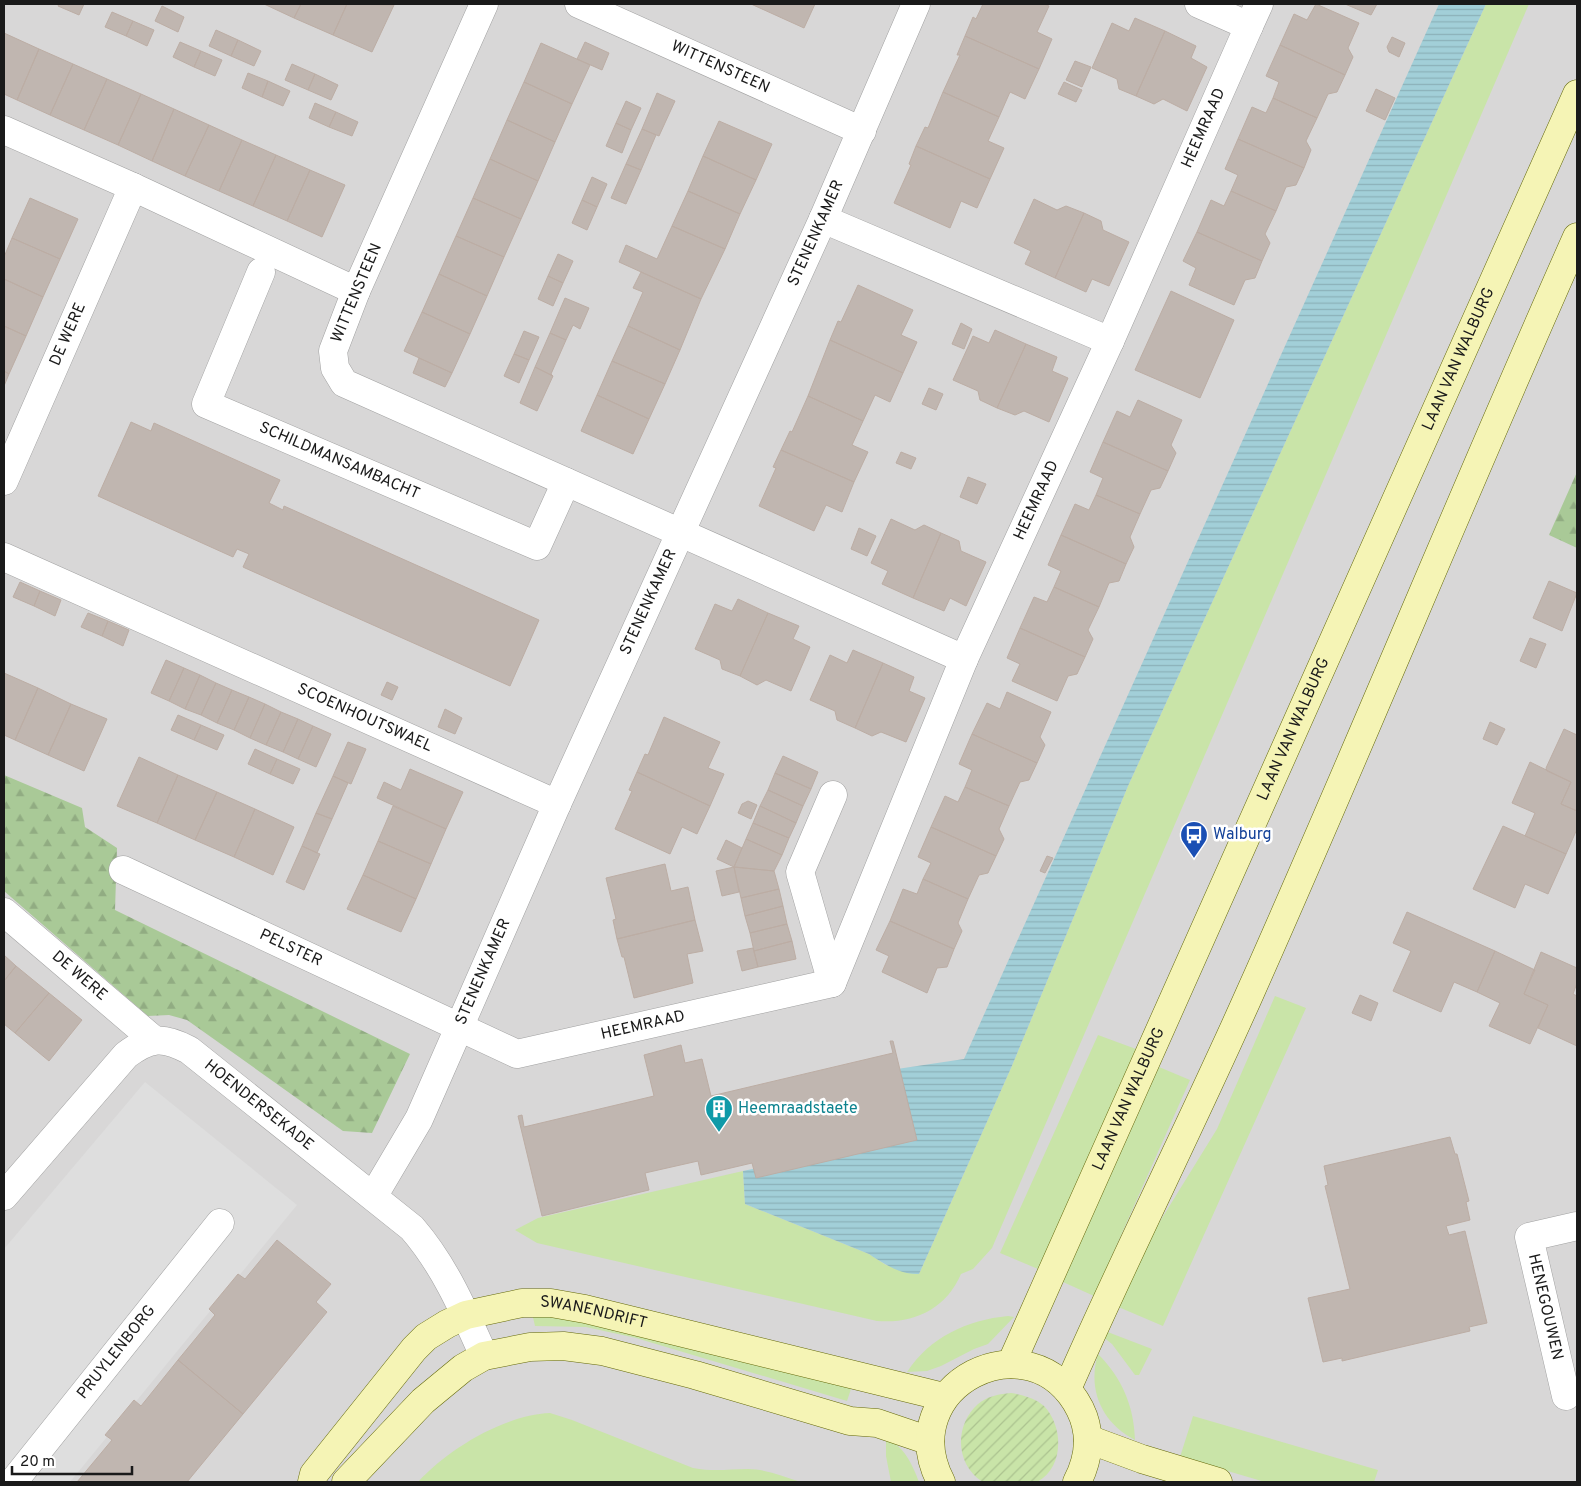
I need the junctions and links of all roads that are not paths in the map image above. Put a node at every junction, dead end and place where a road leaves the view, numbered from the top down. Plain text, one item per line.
1 (484, 4) edge
2 (579, 4) edge
3 (916, 4) edge
4 (1199, 4) edge
5 (1254, 15) edge
6 (1577, 94) edge
7 (4, 130) edge
8 (862, 131) junction
9 (132, 187) junction
10 (823, 219) junction
11 (1577, 238) edge
12 (261, 272) dead end
13 (356, 291) junction
14 (1110, 341) junction
15 (4, 481) edge
16 (566, 482) junction
17 (681, 534) junction
18 (4, 557) edge
19 (964, 659) junction
20 (833, 795) dead end
21 (557, 804) junction
22 (122, 870) dead end
23 (4, 912) edge
24 (832, 983) junction
25 (458, 1028) junction
26 (154, 1040) junction
27 (4, 1196) edge
28 (374, 1196) junction
29 (220, 1223) dead end
30 (1577, 1226) edge
31 (466, 1315) junction
32 (484, 1356) junction
33 (1011, 1364) junction
34 (1067, 1389) junction
35 (1566, 1396) dead end
36 (944, 1397) junction
37 (1088, 1439) junction
38 (930, 1441) junction
39 (13, 1482) edge
40 (312, 1482) edge
41 (346, 1482) edge
42 (941, 1482) edge
43 (1077, 1482) edge
44 (1218, 1482) edge

1 - 13 street, WITTENSTEEN
2 - 8 street, WITTENSTEEN
3 - 8 street, STENENKAMER
4 - 5 street, HEEMRAAD
5 - 14 street, HEEMRAAD
6 - 33 main road, LAAN VAN WALBURG
7 - 9 street
8 - 10 street, STENENKAMER
9 - 13 street
9 - 15 street, DE WERE
10 - 14 street
10 - 17 street, STENENKAMER
11 - 34 main road
12 - 16 street, SCHILDMANSAMBACHT
13 - 16 street, WITTENSTEEN
14 - 19 street, HEEMRAAD
16 - 17 street, WITTENSTEEN
17 - 19 street
17 - 21 street, STENENKAMER
18 - 21 street, SCOENHOUTSWAEL
19 - 24 street, HEEMRAAD
20 - 24 street
21 - 25 street, STENENKAMER
22 - 25 street, PELSTER
23 - 26 street, DE WERE
24 - 25 street, HEEMRAAD
25 - 28 street, STENENKAMER
26 - 27 street
26 - 28 street, HOENDERSEKADE
28 - 31 street, HOENDERSEKADE
29 - 39 street, PRUYLENBORG
30 - 35 street, HENEGOUWEN
31 - 32 street, HOENDERSEKADE
31 - 36 main road, SWANENDRIFT
31 - 40 main road, SWANENDRIFT
32 - 38 main road
32 - 41 main road
33 - 34 main road
33 - 36 main road
34 - 37 main road
36 - 38 main road
37 - 43 main road
37 - 44 main road
38 - 42 main road

